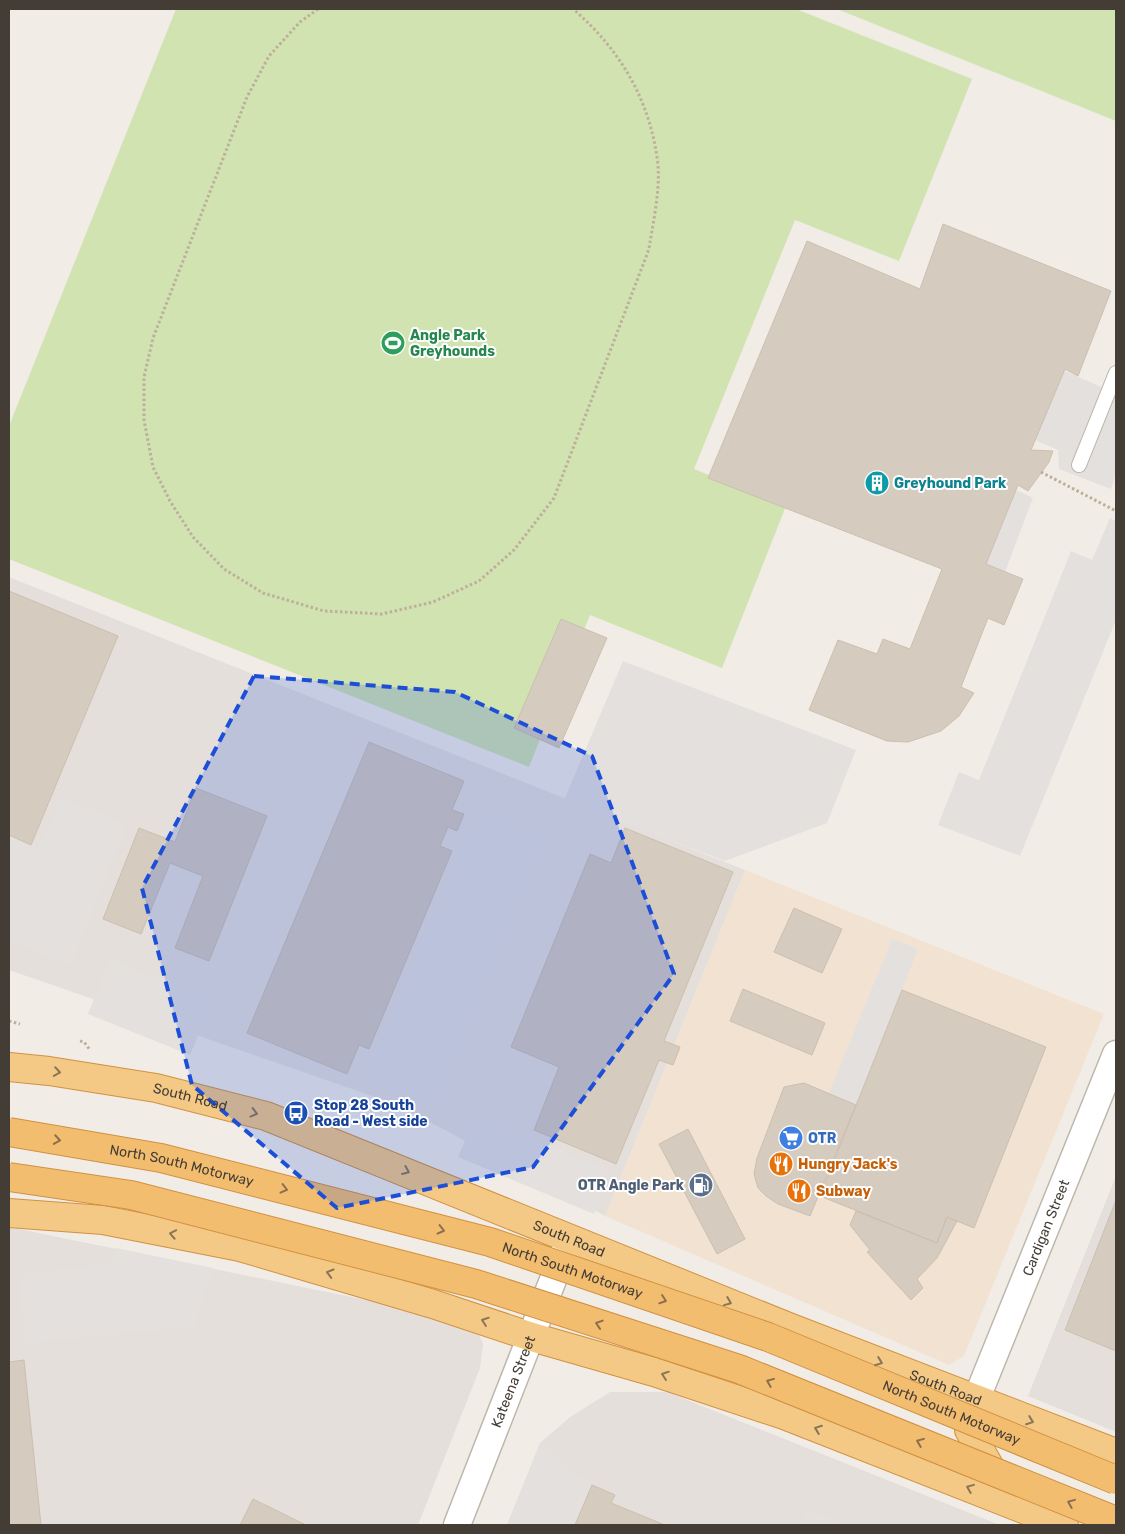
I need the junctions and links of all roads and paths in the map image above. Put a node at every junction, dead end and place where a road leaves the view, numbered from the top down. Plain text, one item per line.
1 (318, 9) edge
2 (573, 9) edge
3 (1116, 374) edge
4 (1079, 465) dead end
5 (1041, 472) dead end
6 (1116, 511) edge
7 (9, 1021) edge
8 (20, 1024) dead end
9 (1116, 1054) edge
10 (9, 1067) edge
11 (9, 1132) edge
12 (9, 1178) edge
13 (9, 1213) edge
14 (569, 1238) junction
15 (532, 1337) junction
16 (976, 1400) junction
17 (1116, 1454) edge
18 (1116, 1480) edge
19 (1116, 1521) edge
20 (457, 1525) edge
21 (1064, 1525) edge
22 (1069, 1525) edge

1 - 2 path
3 - 4 lane
5 - 6 path
7 - 8 path
9 - 16 street, Cardigan Street
10 -> 14 highway, South Road
11 -> 18 highway, North South Motorway, bridge
19 -> 12 highway, bridge
15 -> 13 highway
14 - 15 street, Kateena Street
14 -> 16 highway, South Road
15 - 20 street, Kateena Street
21 -> 15 highway
16 -> 17 highway, South Road
16 - 22 highway

